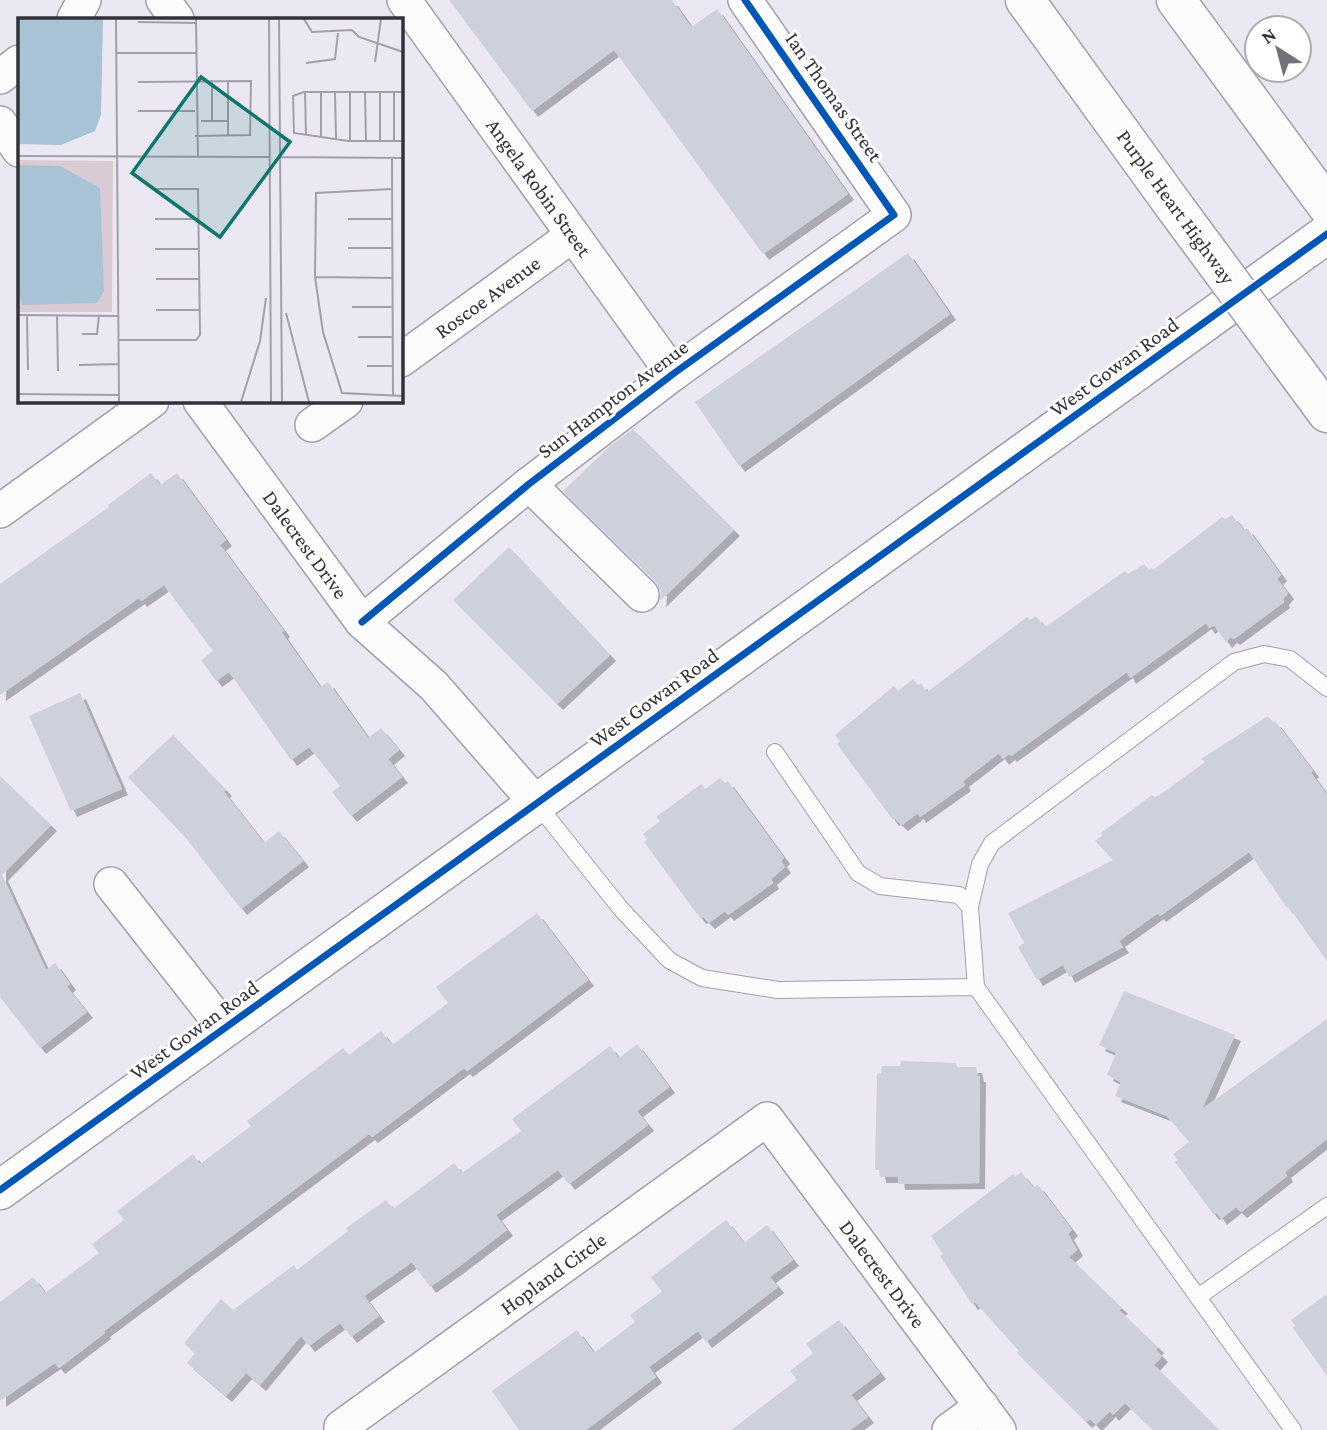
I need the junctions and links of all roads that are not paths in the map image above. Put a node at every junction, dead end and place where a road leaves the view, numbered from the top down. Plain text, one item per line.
1 (84, 0) edge
2 (163, 0) edge
3 (404, 0) edge
4 (745, 0) edge
5 (1025, 0) edge
6 (1176, 0) edge
7 (75, 18) edge
8 (176, 18) edge
9 (18, 63) edge
10 (0, 77) edge
11 (0, 123) edge
12 (18, 149) edge
13 (1327, 206) edge
14 (894, 215) joint
15 (573, 234) junction
16 (1327, 234) edge
17 (406, 346) edge
18 (673, 374) junction
19 (151, 402) edge
20 (201, 402) edge
21 (345, 402) edge
22 (1327, 413) edge
23 (312, 425) dead end
24 (529, 484) junction
25 (0, 512) edge
26 (642, 595) dead end
27 (362, 622) junction
28 (1327, 688) edge
29 (775, 752) dead end
30 (537, 803) junction
31 (111, 884) dead end
32 (970, 906) junction
33 (976, 987) junction
34 (225, 1029) junction
35 (767, 1119) joint
36 (0, 1190) edge
37 (1327, 1206) edge
38 (1198, 1297) junction
39 (990, 1418) edge
40 (341, 1427) dead end
41 (949, 1430) edge
42 (1293, 1430) edge

1 - 7 street
2 - 8 street
3 - 15 street, Angela Robin Street
4 - 14 street, Ian Thomas Street
5 - 22 main road, Purple Heart Highway, bridge
6 - 13 main road
9 - 10 street
11 - 12 street
14 - 18 street, Sun Hampton Avenue
15 - 17 street, Roscoe Avenue
15 - 18 street, Angela Robin Street
16 - 30 main road, West Gowan Road
18 - 24 street, Sun Hampton Avenue
19 - 25 street
20 - 27 street, Dalecrest Drive
21 - 23 street
24 - 26 street
24 - 27 street, Sun Hampton Avenue
27 - 30 street, Dalecrest Drive
28 - 32 lane
29 - 32 lane
30 - 33 lane
30 - 34 main road, West Gowan Road
31 - 34 street
32 - 33 lane
33 - 38 lane
34 - 36 main road, West Gowan Road
35 - 39 street, Dalecrest Drive
35 - 40 street, Hopland Circle
37 - 38 lane
38 - 42 lane
39 - 41 street

